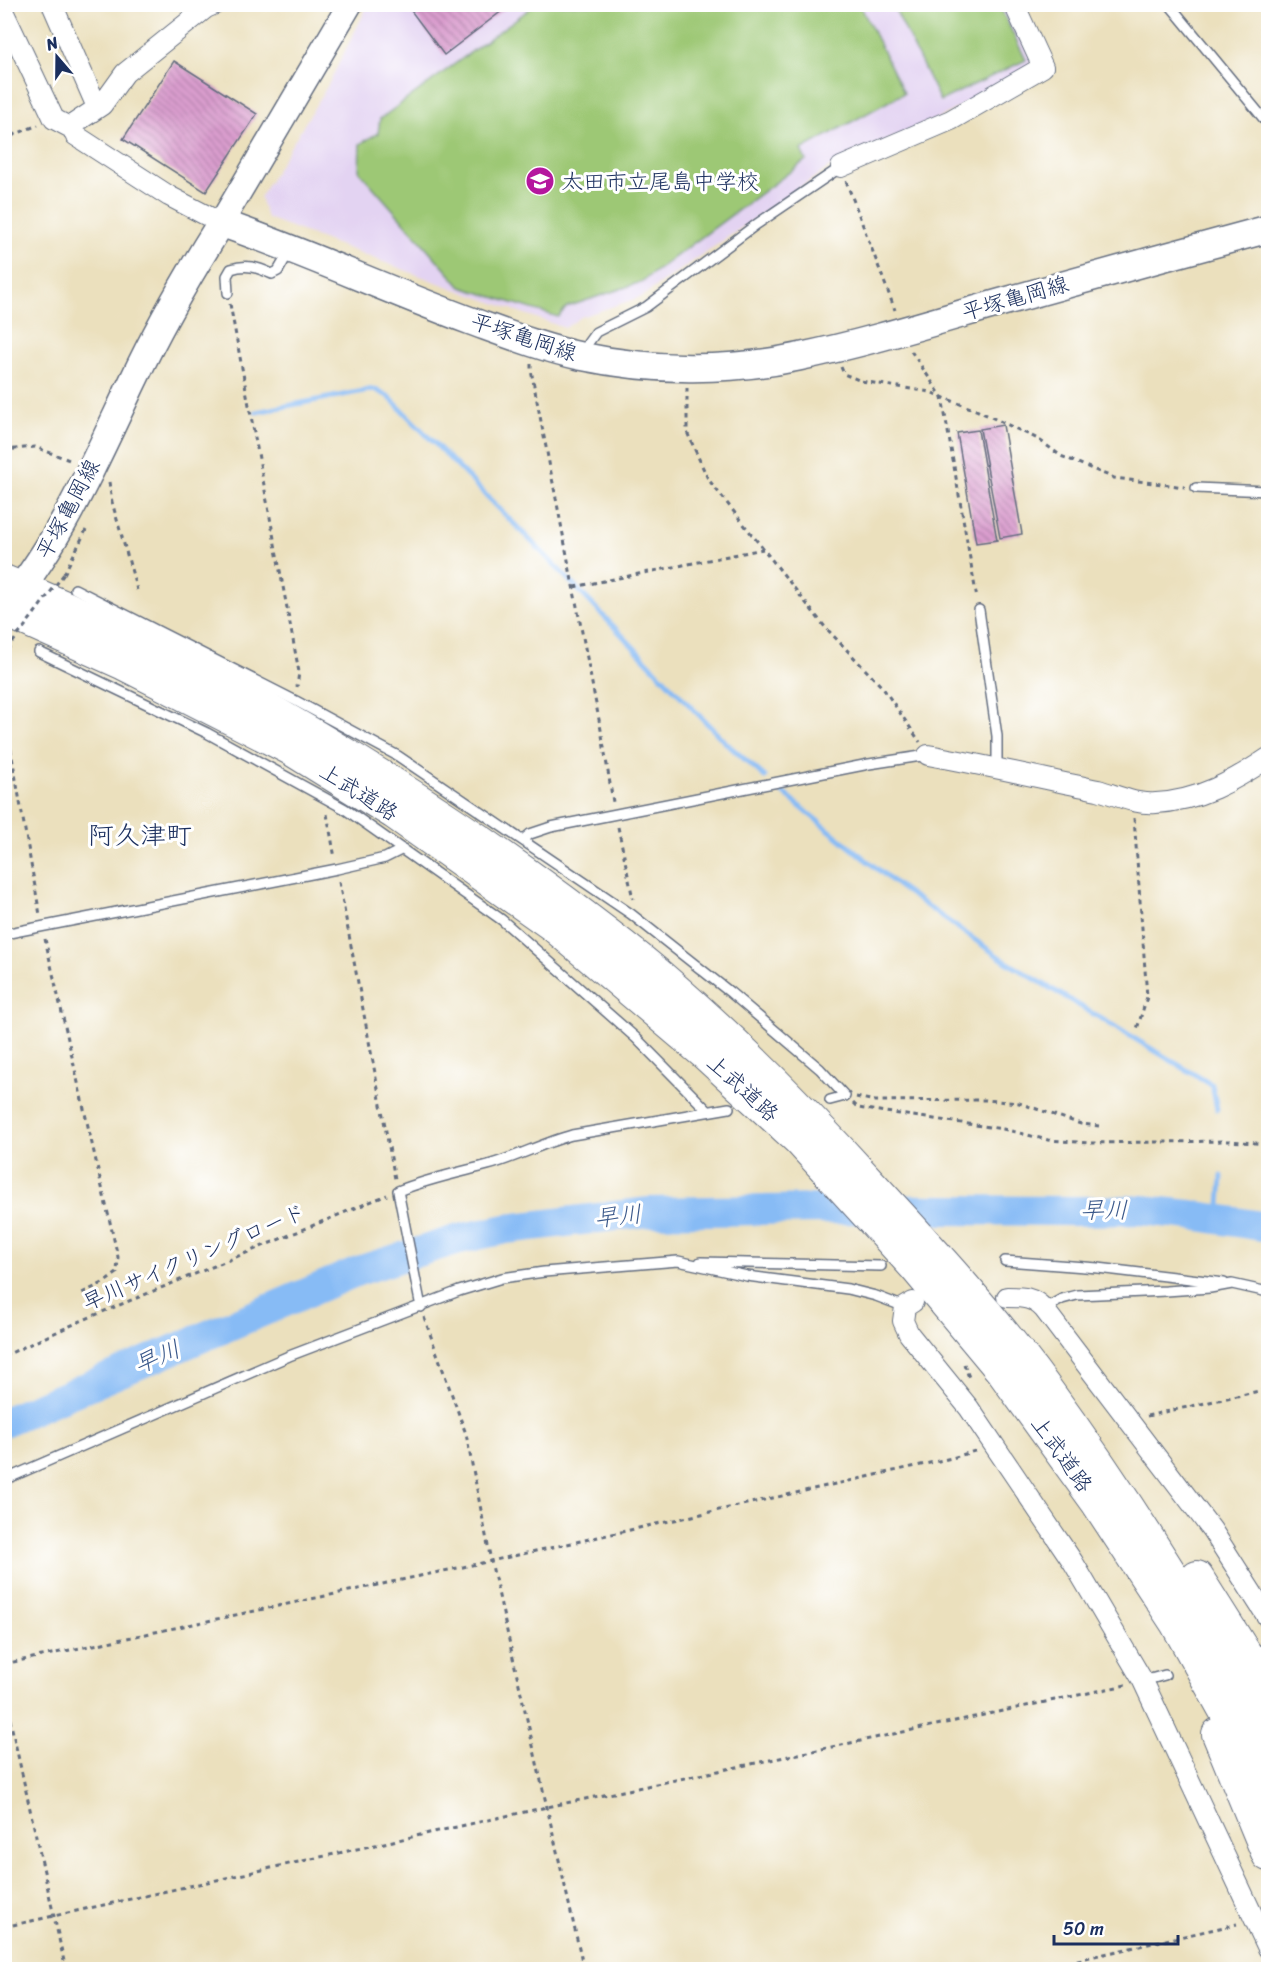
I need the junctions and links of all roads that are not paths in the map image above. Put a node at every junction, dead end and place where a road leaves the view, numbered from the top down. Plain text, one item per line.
1 (52, 4) edge
2 (215, 4) edge
3 (1014, 4) edge
4 (1169, 4) edge
5 (347, 6) edge
6 (4, 13) edge
7 (97, 107) junction
8 (1269, 124) edge
9 (73, 129) junction
10 (841, 167) joint
11 (221, 223) junction
12 (1269, 229) edge
13 (290, 250) junction
14 (228, 293) road end
15 (584, 357) junction
16 (1196, 488) road end
17 (1269, 491) edge
18 (75, 590) dead end
19 (9, 597) edge
20 (979, 610) road end
21 (142, 633) junction
22 (39, 652) dead end
23 (928, 755) joint
24 (1269, 758) edge
25 (283, 759) junction
26 (997, 768) junction
27 (523, 840) junction
28 (403, 849) junction
29 (4, 934) edge
30 (830, 1100) dead end
31 (729, 1108) dead end
32 (708, 1111) junction
33 (813, 1138) junction
34 (678, 1261) junction
35 (1005, 1261) dead end
36 (880, 1266) dead end
37 (931, 1266) junction
38 (1232, 1284) junction
39 (1269, 1292) edge
40 (1007, 1297) dead end
41 (420, 1304) junction
42 (910, 1305) joint
43 (1044, 1309) junction
44 (4, 1480) edge
45 (1096, 1501) junction
46 (1138, 1520) junction
47 (1269, 1618) edge
48 (1165, 1676) dead end
49 (1143, 1682) junction
50 (1269, 1695) edge
51 (1269, 1744) edge
52 (1269, 1794) edge
53 (1269, 1855) edge
54 (1269, 1948) edge

1 - 7 street
2 - 7 street
3 - 10 street
4 - 8 lane
5 - 11 street
6 - 9 street
7 - 9 street
9 - 11 street
10 - 15 lane
11 - 13 main road, 平塚亀岡線
11 - 19 main road, 平塚亀岡線
12 - 15 main road, 平塚亀岡線
13 - 14 lane
13 - 15 main road, 平塚亀岡線
16 - 17 lane
18 - 21 lane
19 - 21 highway, 上武道路
19 - 25 highway, 上武道路
20 - 26 lane
21 - 27 lane
21 - 33 highway, 上武道路
22 - 25 lane
23 - 26 street
23 - 27 lane
24 - 26 street
25 - 28 lane
25 - 33 highway, 上武道路
27 - 30 lane
28 - 29 lane
28 - 32 lane
31 - 32 lane
32 - 41 lane
33 - 37 highway, 上武道路
34 - 36 lane
34 - 41 lane
34 - 42 lane
35 - 38 lane
37 - 45 highway, 上武道路
37 - 46 highway, 上武道路
38 - 39 lane
38 - 43 lane
40 - 43 street
41 - 44 lane
42 - 49 street
43 - 47 street
45 - 52 highway, 上武道路
45 - 53 highway
46 - 50 highway
46 - 51 highway, 上武道路
48 - 49 lane
49 - 54 street

